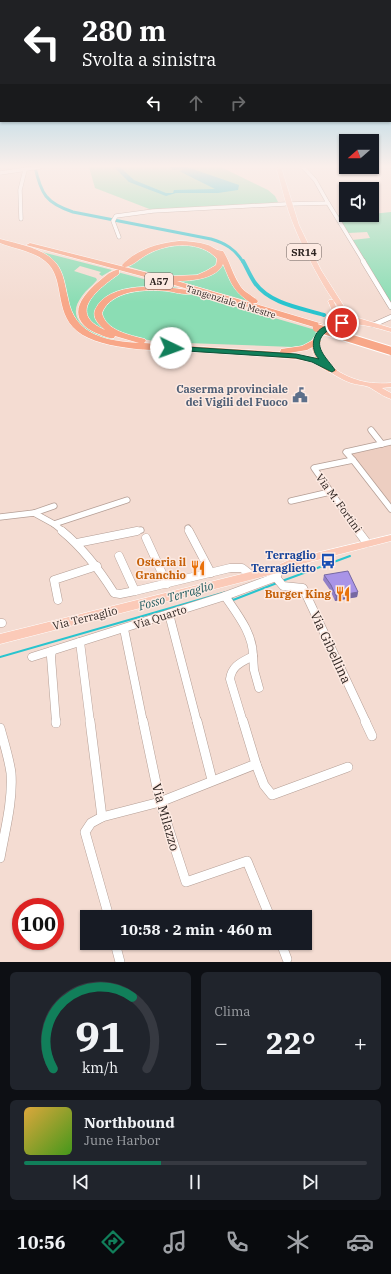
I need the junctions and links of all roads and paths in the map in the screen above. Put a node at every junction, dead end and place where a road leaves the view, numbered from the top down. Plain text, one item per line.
1 (21, 212) edge
2 (144, 212) edge
3 (289, 212) edge
4 (290, 212) edge
5 (333, 212) edge
6 (21, 220) dead end
7 (120, 237) dead end
8 (0, 240) edge
9 (120, 268) junction
10 (391, 307) edge
11 (251, 308) junction
12 (287, 316) junction
13 (391, 317) edge
14 (372, 324) junction
15 (321, 328) junction
16 (391, 330) edge
17 (316, 341) junction
18 (168, 346) junction
19 (391, 347) edge
20 (391, 350) edge
21 (332, 370) junction
22 (366, 384) junction
23 (391, 384) edge
24 (391, 397) edge
25 (371, 430) dead end
26 (391, 442) edge
27 (382, 444) junction
28 (353, 460) junction
29 (330, 492) junction
30 (127, 500) dead end
31 (291, 501) dead end
32 (54, 506) dead end
33 (391, 509) edge
34 (34, 513) junction
35 (0, 517) edge
36 (54, 524) junction
37 (188, 528) dead end
38 (141, 530) dead end
39 (391, 534) edge
40 (146, 538) dead end
41 (391, 538) edge
42 (77, 543) junction
43 (367, 544) junction
44 (391, 545) edge
45 (119, 556) dead end
46 (97, 566) junction
47 (211, 573) junction
48 (279, 574) junction
49 (251, 575) junction
50 (167, 584) junction
51 (135, 591) junction
52 (228, 598) junction
53 (58, 600) dead end
54 (168, 614) junction
55 (124, 629) junction
56 (4, 638) edge
57 (80, 642) junction
58 (52, 651) junction
59 (253, 656) junction
60 (32, 657) dead end
61 (259, 688) dead end
62 (56, 723) dead end
63 (0, 728) edge
64 (372, 736) dead end
65 (256, 764) junction
66 (348, 767) dead end
67 (212, 780) junction
68 (160, 802) junction
69 (102, 817) junction
70 (0, 858) edge
71 (106, 910) edge
72 (267, 910) edge
73 (117, 950) edge
74 (284, 950) edge
75 (287, 959) dead end
76 (120, 962) edge

1 - 6 street
2 - 7 street
3 - 15 main road, SR14
4 - 14 main road, SR14
5 - 10 street
8 - 9 highway, Tangenziale di Mestre / A57
8 - 11 highway, Tangenziale di Mestre / A57
8 - 18 highway, A57
9 - 9 highway, A57
9 - 12 highway, Tangenziale di Mestre / A57
9 - 12 highway, A57
9 - 18 highway, A57
11 - 15 highway, Tangenziale di Mestre / A57
11 - 18 highway, A57
12 - 15 highway, Tangenziale di Mestre / A57
13 - 14 street
14 - 15 main road, SR14
14 - 16 main road, SR14
15 - 17 main road, SR14
15 - 19 highway, Tangenziale di Mestre / A57, bridge
15 - 20 highway, Tangenziale di Mestre / A57, bridge
17 - 18 highway, A57
17 - 21 main road
18 - 21 highway, A57
21 - 22 main road
22 - 23 main road
22 - 24 main road
25 - 27 street
26 - 27 street
27 - 28 street
28 - 29 street, Via M. Fortini
28 - 33 street
29 - 31 street
29 - 43 street, Via M. Fortini
30 - 36 street
32 - 34 street
34 - 35 street
34 - 36 street
36 - 42 street
37 - 47 street
38 - 42 street
39 - 43 main road
40 - 50 street
41 - 43 main road, Via Terraglio
42 - 46 street
43 - 48 main road, Via Terraglio
44 - 48 main road, Via Terraglio
45 - 51 street
46 - 51 street
46 - 53 street
47 - 49 street
47 - 50 street
48 - 49 main road, Via Terraglio
48 - 52 street, Via Quarto
48 - 64 street, Via Gibellina
49 - 56 main road, Via Terraglio
50 - 51 street
52 - 54 street, Via Quarto
52 - 59 street
54 - 55 street, Via Quarto
54 - 67 street
55 - 57 street, Via Quarto
55 - 68 street, Via Milazzo
57 - 58 street, Via Quarto
57 - 69 street
58 - 60 street, Via Quarto
58 - 62 street
59 - 61 street
59 - 65 street
63 - 70 street
65 - 66 street
65 - 67 street
67 - 68 street
68 - 69 street
68 - 72 street, Via Milazzo
69 - 71 street
73 - 76 street
74 - 75 street

